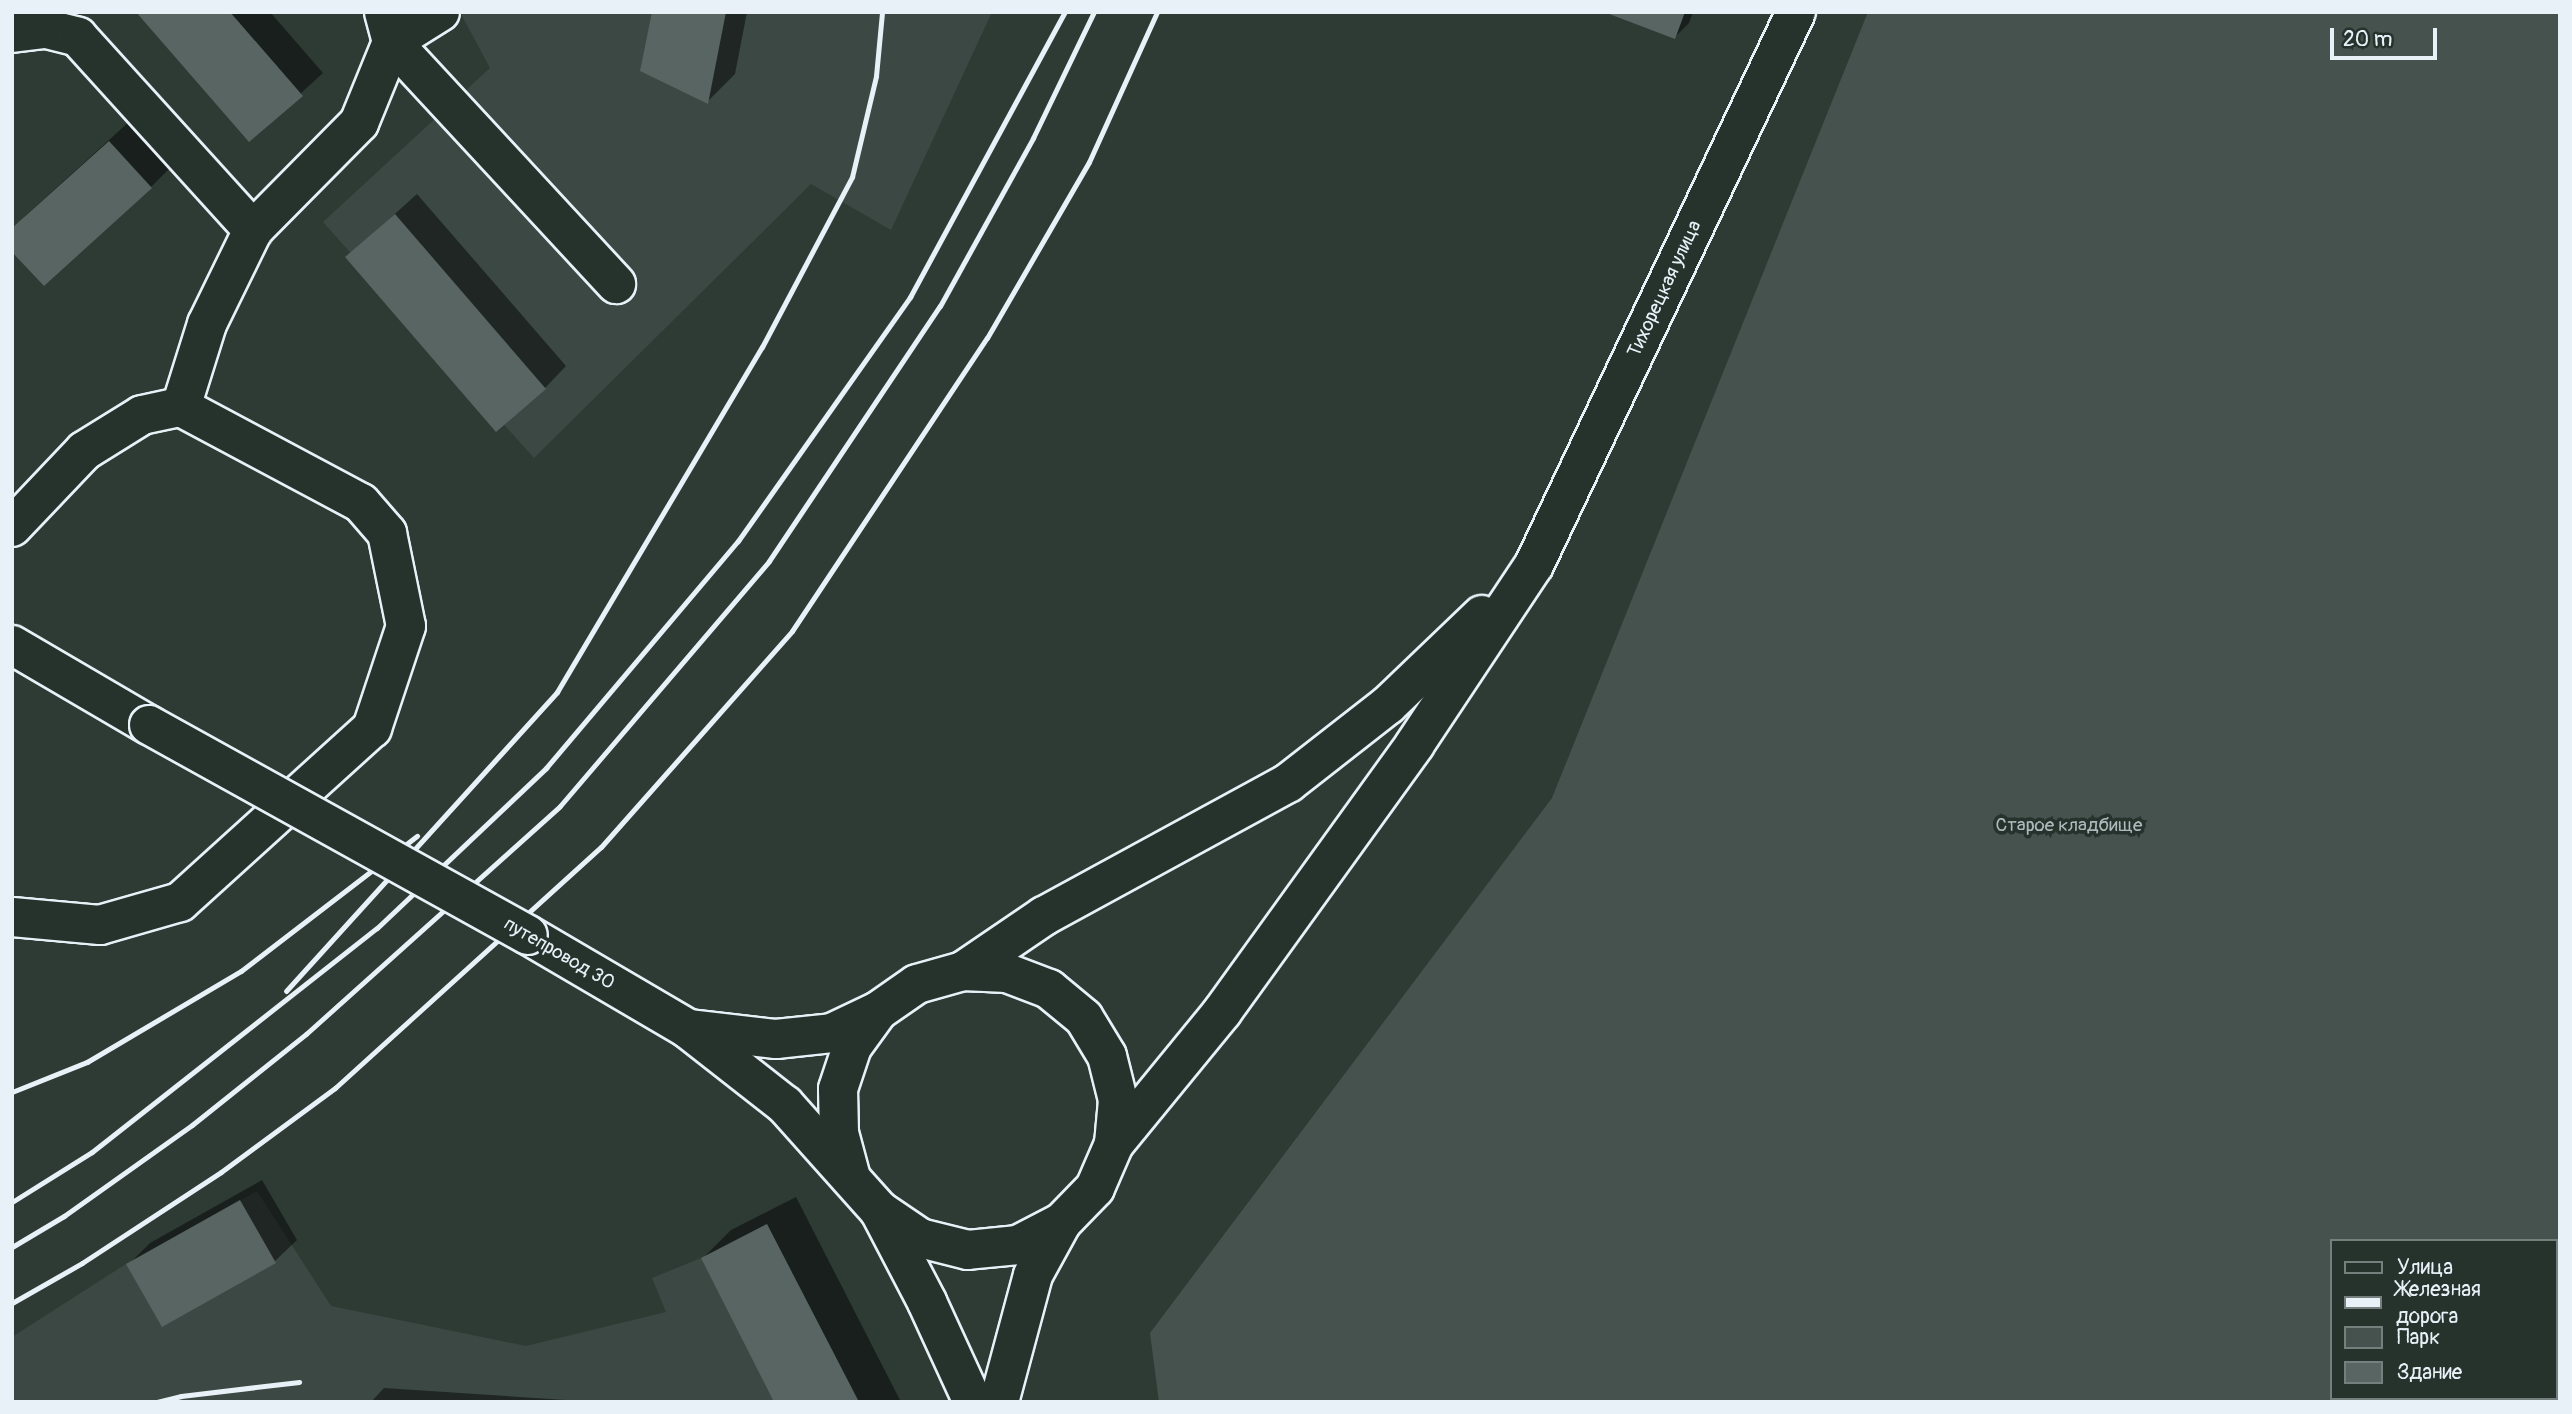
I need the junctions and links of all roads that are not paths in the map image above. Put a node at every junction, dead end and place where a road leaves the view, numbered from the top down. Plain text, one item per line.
1 (440, 12) edge
2 (1796, 12) edge
3 (388, 27) edge
4 (12, 33) edge
5 (253, 230) junction
6 (616, 284) dead end
7 (181, 407) junction
8 (12, 527) edge
9 (1534, 565) junction
10 (12, 645) edge
11 (12, 917) edge
12 (962, 971) junction
13 (878, 1011) junction
14 (688, 1030) junction
15 (1114, 1144) junction
16 (851, 1178) junction
17 (879, 1210) junction
18 (1062, 1222) junction
19 (973, 1402) edge
20 (999, 1402) edge

1 - 3 street
2 - 9 street, Тихорецкая улица
3 - 5 street
3 - 6 street
4 - 5 street
5 - 7 street
7 - 8 street
7 - 11 street
9 - 12 street
9 - 15 street
10 - 14 street, путепровод 30, bridge
12 - 13 street
12 - 15 street
13 - 14 street
13 - 16 street
14 - 16 street, путепровод 30
15 - 18 street
16 - 17 street, путепровод 30
17 - 18 street
17 - 19 street, путепровод 30
18 - 20 street

